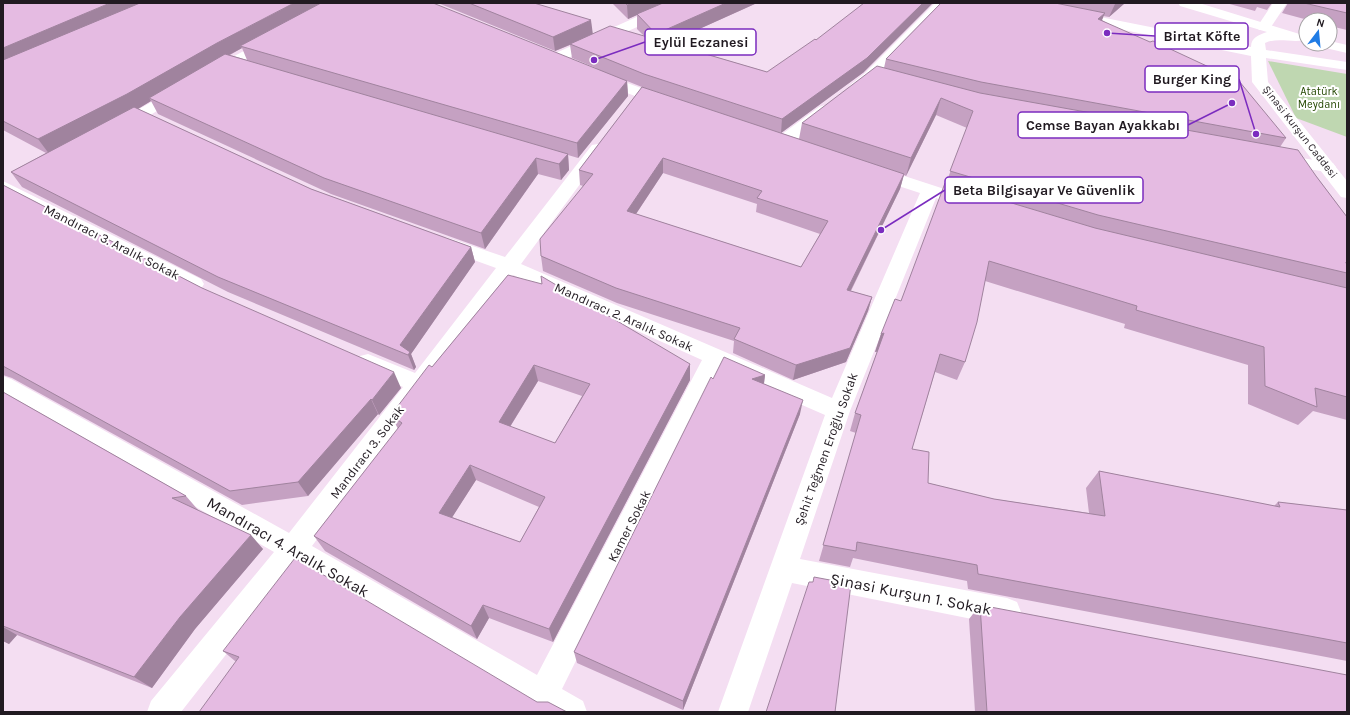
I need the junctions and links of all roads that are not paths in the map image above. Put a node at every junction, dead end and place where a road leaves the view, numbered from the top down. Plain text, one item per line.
1 (679, 3) edge
2 (942, 3) edge
3 (1185, 3) edge
4 (1280, 3) edge
5 (1064, 14) edge
6 (1237, 18) junction
7 (1264, 27) junction
8 (285, 33) edge
9 (1298, 37) edge
10 (1298, 38) edge
11 (1233, 48) junction
12 (1260, 53) junction
13 (230, 62) junction
14 (1347, 66) edge
15 (253, 69) edge
16 (639, 94) junction
17 (683, 108) edge
18 (625, 112) edge
19 (143, 114) junction
20 (165, 124) edge
21 (611, 130) edge
22 (109, 132) edge
23 (806, 148) edge
24 (1264, 157) edge
25 (857, 166) edge
26 (1327, 167) junction
27 (8, 185) edge
28 (930, 191) junction
29 (1347, 193) edge
30 (982, 207) edge
31 (428, 237) edge
32 (509, 266) junction
33 (213, 294) edge
34 (348, 353) edge
35 (715, 357) junction
36 (419, 384) junction
37 (3, 385) edge
38 (838, 411) junction
39 (293, 549) junction
40 (782, 569) junction
41 (1033, 617) edge
42 (543, 695) junction
43 (162, 712) edge
44 (572, 712) edge
45 (733, 712) edge

1 - 16 street
2 - 23 street
3 - 6 street
4 - 7 street
5 - 11 street
6 - 7 street
6 - 11 street
7 - 9 street
8 - 13 street
10 - 12 street, Şinasi Kurşun Caddesi
11 - 12 street
12 - 14 street
12 - 26 street, Şinasi Kurşun Caddesi
13 - 15 street
13 - 19 street
16 - 17 street
16 - 18 street
19 - 20 street
19 - 22 street
21 - 32 street, Mandıracı 3. Sokak
24 - 26 street
25 - 28 street
26 - 29 street, Şinasi Kurşun Caddesi
27 - 33 street, Mandıracı 3. Aralık Sokak
28 - 30 street
28 - 38 street, Şehit Teğmen Eroğlu Sokak
31 - 32 street, Mandıracı 2. Aralık Sokak
32 - 35 street, Mandıracı 2. Aralık Sokak
32 - 36 street, Mandıracı 3. Sokak
34 - 36 street
35 - 38 street, Mandıracı 2. Aralık Sokak
35 - 42 street, Kamer Sokak
36 - 39 street, Mandıracı 3. Sokak
37 - 39 street, Mandıracı 4. Aralık Sokak
38 - 40 street, Şehit Teğmen Eroğlu Sokak
39 - 42 street, Mandıracı 4. Aralık Sokak
39 - 43 street, Mandıracı 3. Sokak
40 - 41 street, Şinasi Kurşun 1. Sokak
40 - 45 street, Şehit Teğmen Eroğlu Sokak
42 - 44 street, Mandıracı 4. Aralık Sokak

